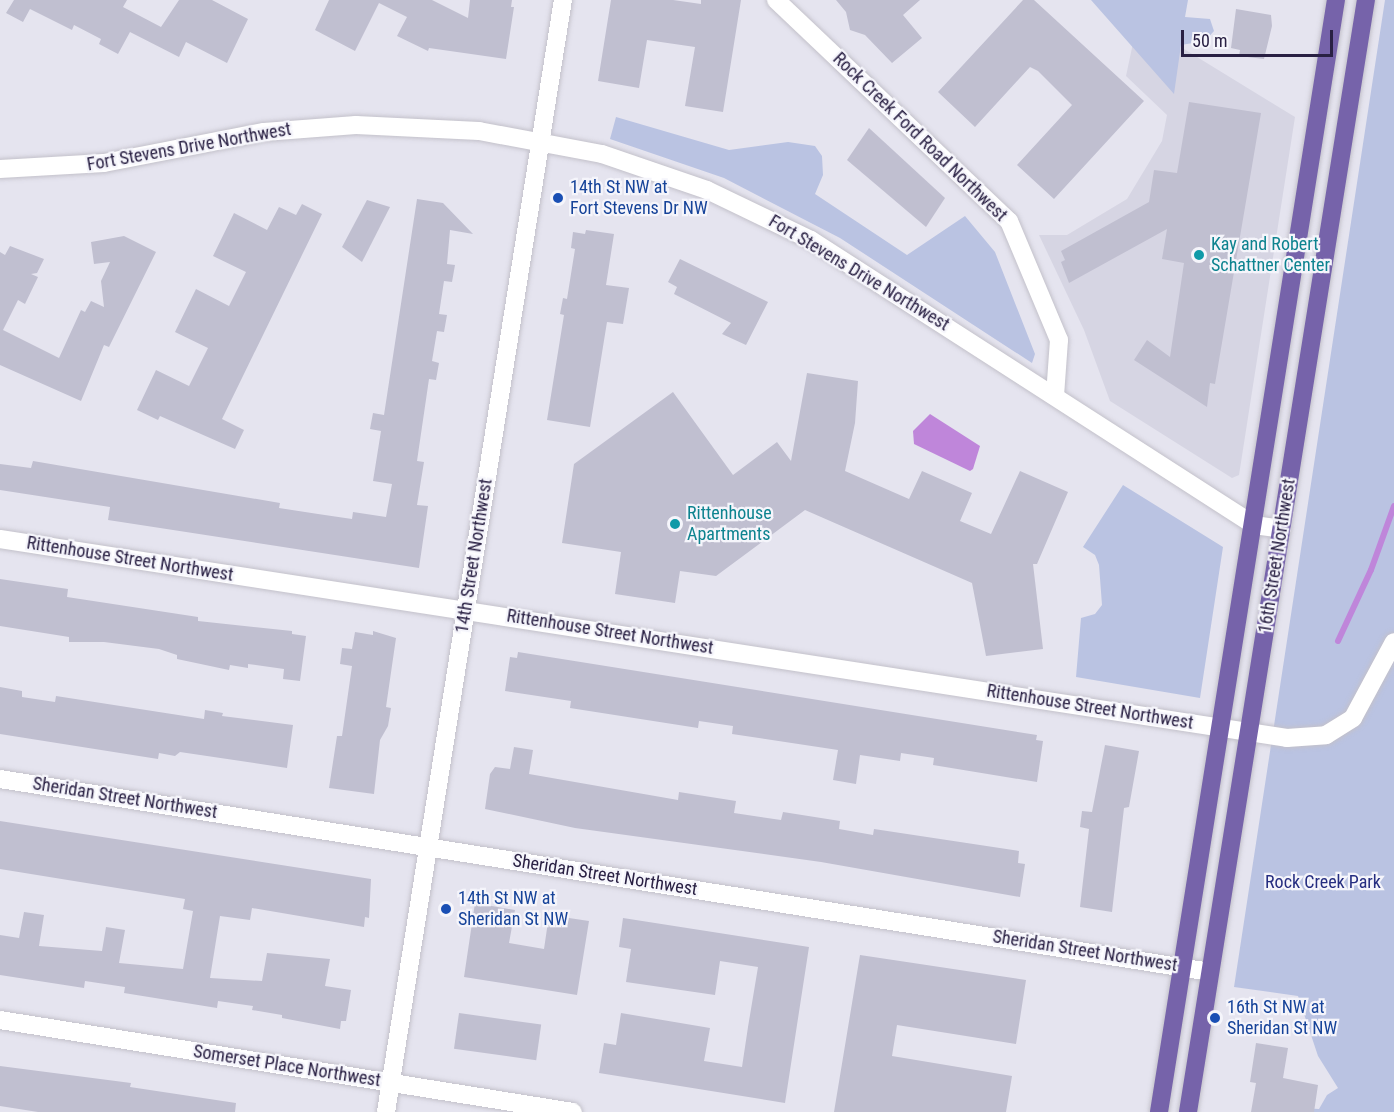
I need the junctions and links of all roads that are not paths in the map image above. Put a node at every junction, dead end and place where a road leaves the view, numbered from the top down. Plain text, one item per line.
1 (563, 0) edge
2 (776, 0) edge
3 (1336, 0) edge
4 (1366, 0) edge
5 (541, 140) junction
6 (0, 169) edge
7 (1055, 396) junction
8 (1254, 525) junction
9 (1282, 530) junction
10 (0, 539) edge
11 (466, 611) junction
12 (1394, 642) edge
13 (1220, 728) junction
14 (1249, 733) junction
15 (0, 779) edge
16 (428, 846) junction
17 (1182, 967) junction
18 (1210, 972) junction
19 (0, 1020) edge
20 (391, 1082) junction
21 (386, 1112) edge
22 (573, 1112) edge
23 (1159, 1112) edge
24 (1188, 1112) edge

1 - 5 street, 14th Street Northwest
2 - 7 street, Rock Creek Ford Road Northwest
3 - 8 main road, 16th Street Northwest
4 - 9 main road, 16th Street Northwest
5 - 6 street, Fort Stevens Drive Northwest
5 - 7 street, Fort Stevens Drive Northwest
5 - 11 street, 14th Street Northwest
7 - 8 street, Fort Stevens Drive Northwest
8 - 9 street, Fort Stevens Drive Northwest
8 - 13 main road, 16th Street Northwest
9 - 14 main road, 16th Street Northwest
10 - 11 street, Rittenhouse Street Northwest
11 - 13 street, Rittenhouse Street Northwest
11 - 16 street, 14th Street Northwest
12 - 14 street, Rittenhouse Street Northwest
13 - 14 street, Rittenhouse Street Northwest
13 - 17 main road, 16th Street Northwest
14 - 18 main road, 16th Street Northwest
15 - 16 street, Sheridan Street Northwest
16 - 17 street, Sheridan Street Northwest
16 - 20 street, 14th Street Northwest
17 - 18 street, Sheridan Street Northwest
17 - 23 main road, 16th Street Northwest
18 - 24 main road, 16th Street Northwest
19 - 20 street, Somerset Place Northwest
20 - 21 street, 14th Street Northwest
20 - 22 street, Somerset Place Northwest

